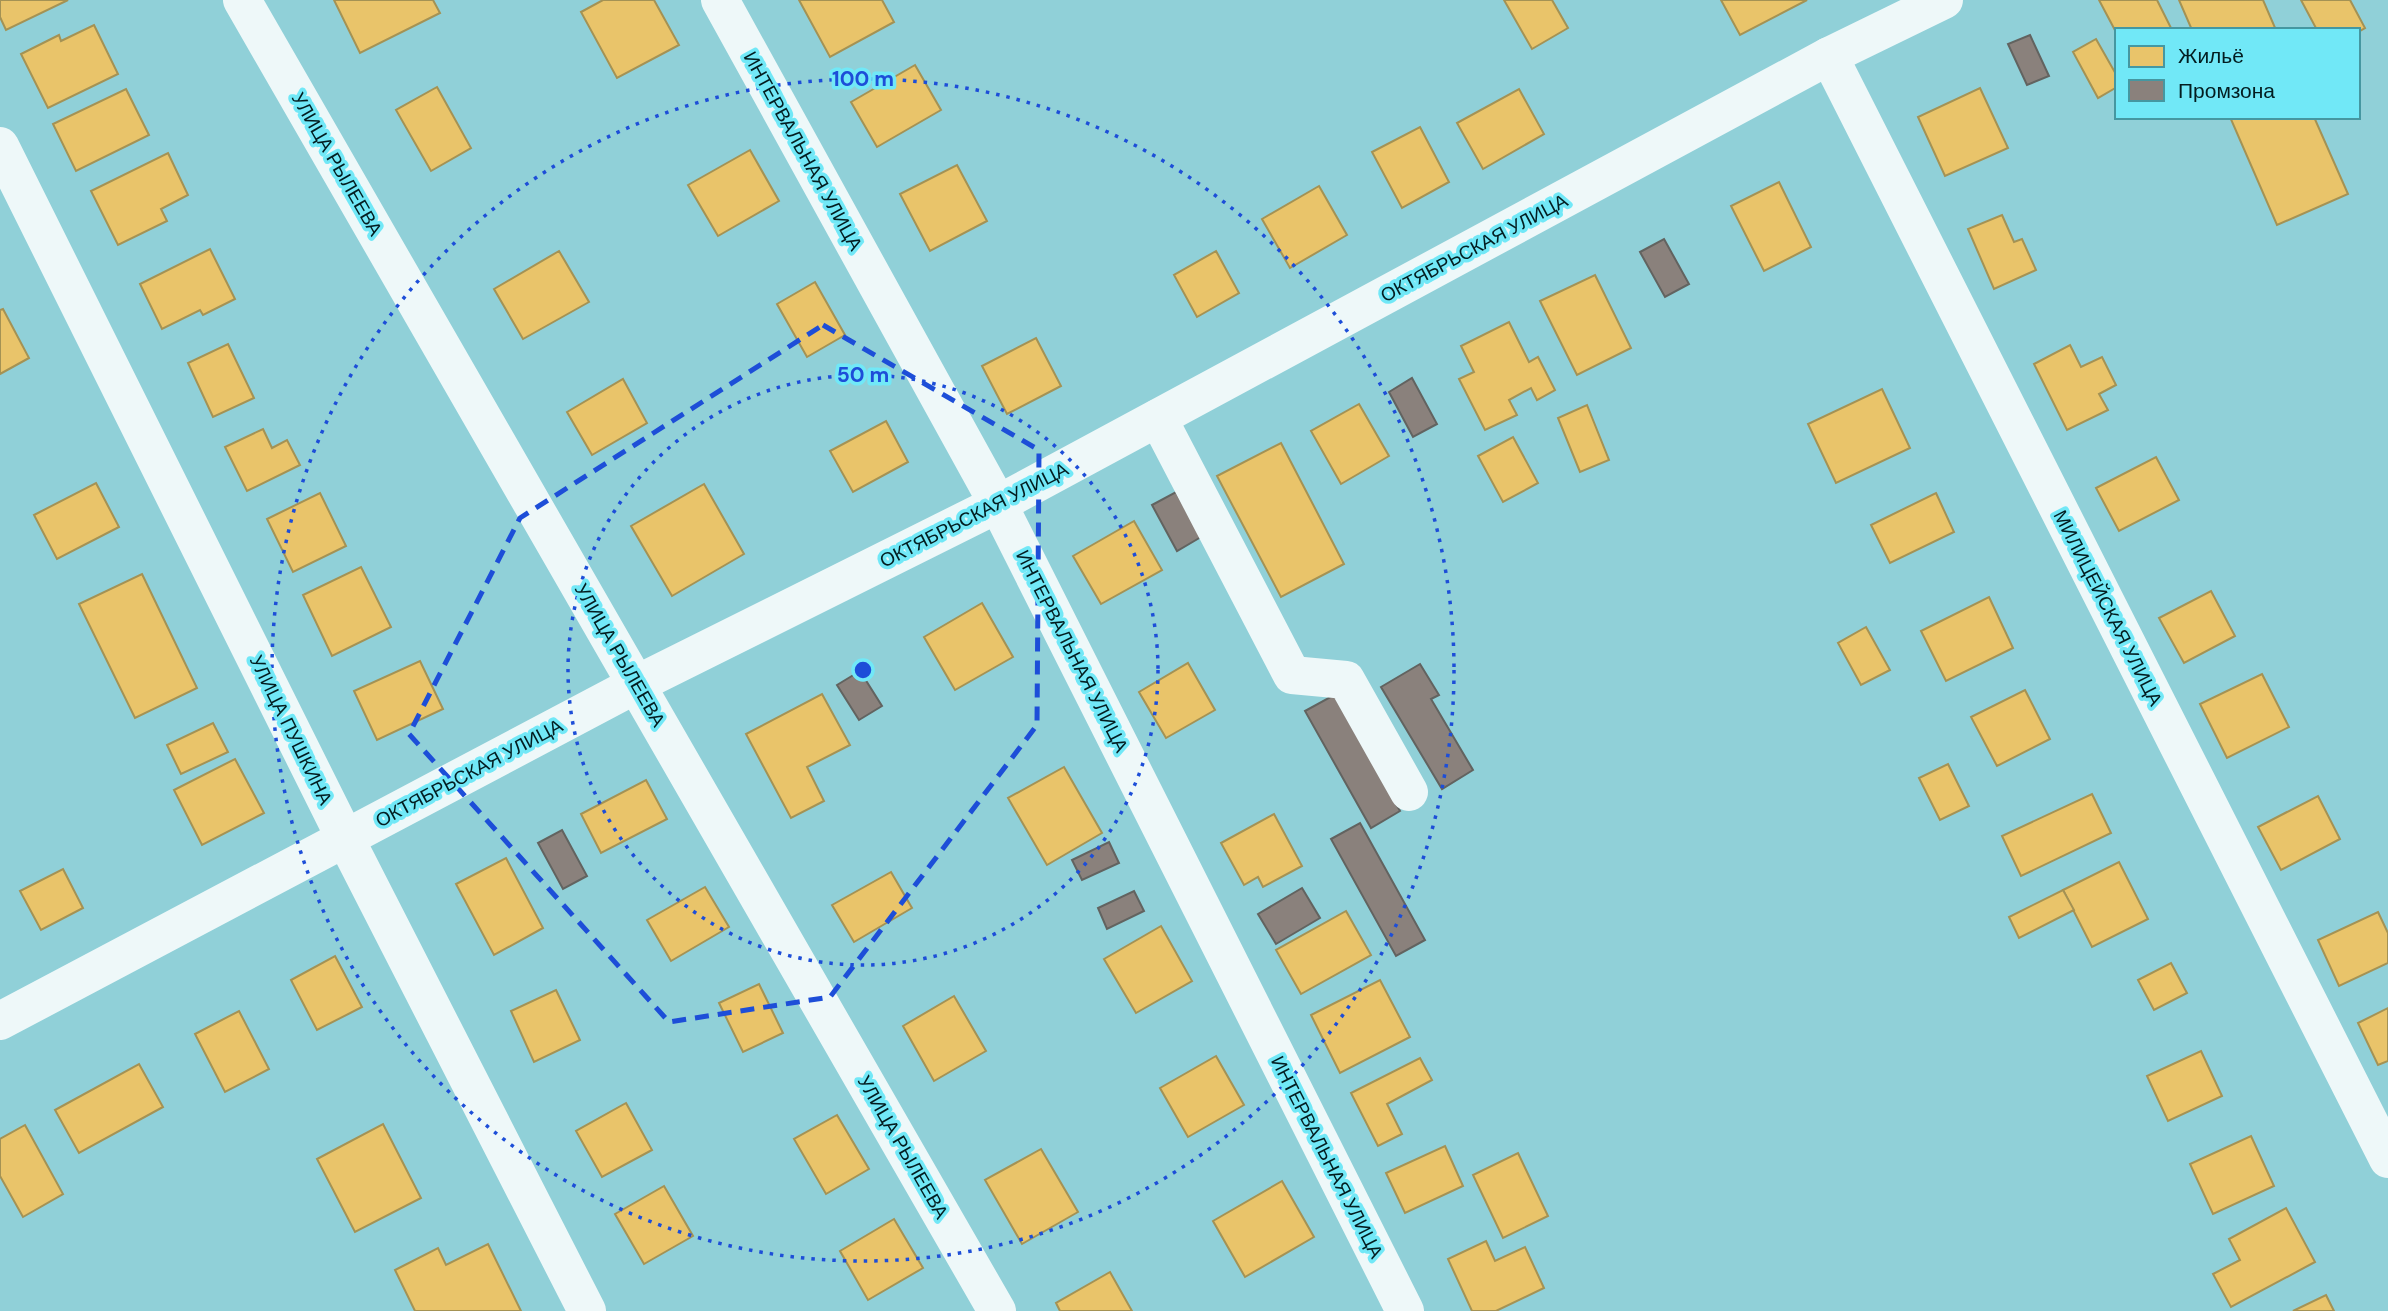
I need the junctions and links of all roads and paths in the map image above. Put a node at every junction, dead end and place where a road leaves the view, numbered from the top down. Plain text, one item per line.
1 (242, 0) edge
2 (720, 0) edge
3 (1944, 0) edge
4 (1829, 56) junction
5 (0, 146) edge
6 (1158, 418) junction
7 (998, 504) junction
8 (637, 684) junction
9 (1409, 792) dead end
10 (345, 838) junction
11 (0, 1021) edge
12 (2388, 1159) edge
13 (587, 1311) edge
14 (997, 1311) edge
15 (1405, 1311) edge

1 - 8 street, УЛИЦА РЫЛЕЕВА
2 - 7 street, ИНТЕРВАЛЬНАЯ УЛИЦА
3 - 4 street, ОКТЯБРЬСКАЯ УЛИЦА
4 - 6 street, ОКТЯБРЬСКАЯ УЛИЦА
4 - 12 street, МИЛИЦЕЙСКАЯ УЛИЦА
5 - 10 street, УЛИЦА ПУШКИНА
6 - 7 street, ОКТЯБРЬСКАЯ УЛИЦА
6 - 9 street
7 - 8 street, ОКТЯБРЬСКАЯ УЛИЦА
7 - 15 street, ИНТЕРВАЛЬНАЯ УЛИЦА
8 - 10 street, ОКТЯБРЬСКАЯ УЛИЦА
8 - 14 street, УЛИЦА РЫЛЕЕВА
10 - 11 street, ОКТЯБРЬСКАЯ УЛИЦА
10 - 13 street, УЛИЦА ПУШКИНА

